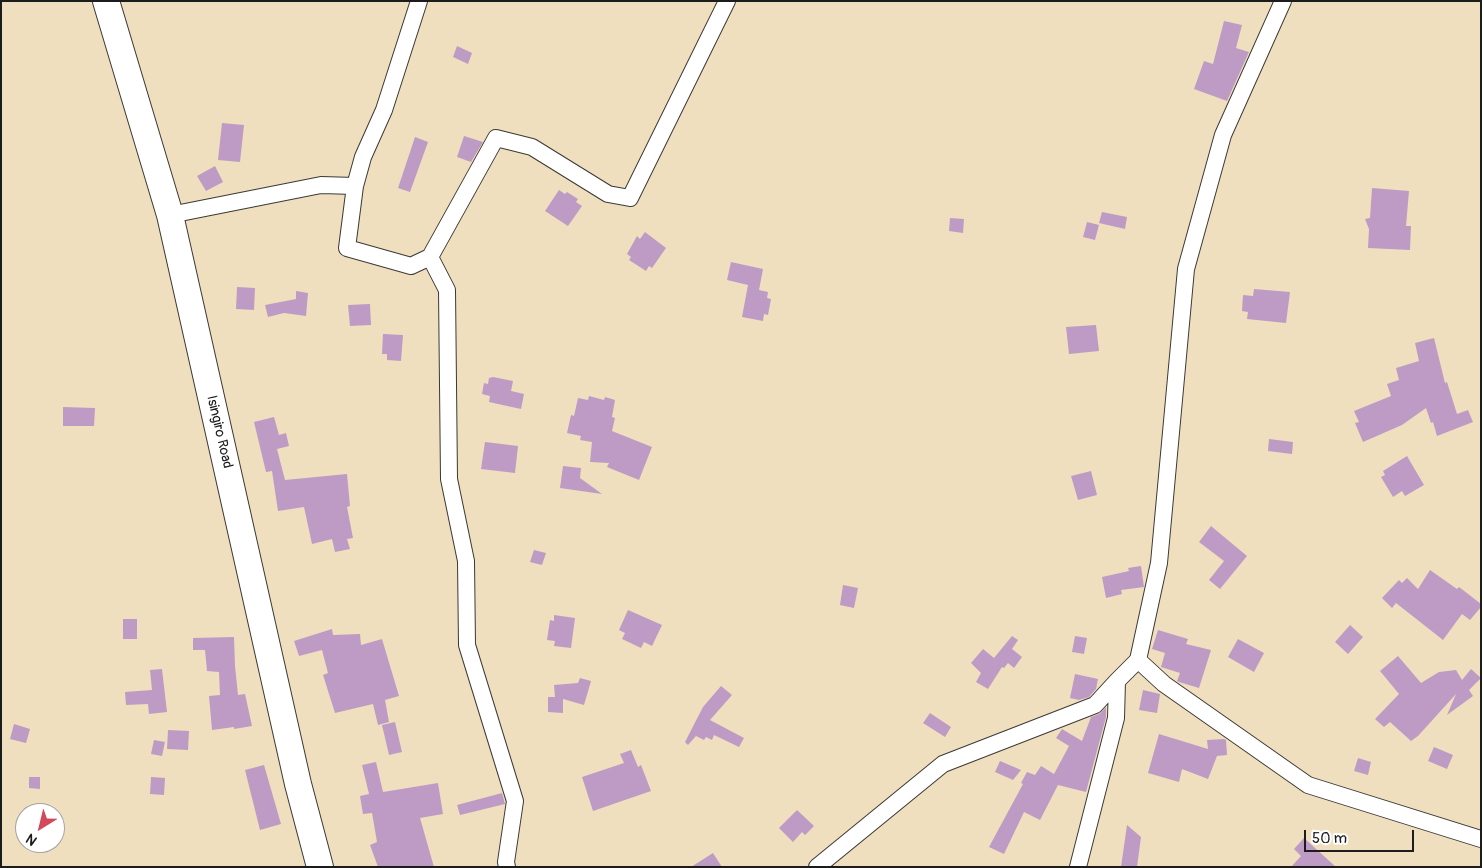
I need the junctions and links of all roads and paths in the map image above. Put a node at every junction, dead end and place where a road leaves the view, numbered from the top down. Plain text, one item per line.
1 (106, 1) edge
2 (419, 1) edge
3 (728, 1) edge
4 (1283, 1) edge
5 (355, 186) junction
6 (170, 215) junction
7 (430, 257) junction
8 (1138, 660) junction
9 (1117, 681) junction
10 (1481, 839) edge
11 (320, 867) edge
12 (507, 867) edge
13 (817, 867) edge
14 (1078, 867) edge

1 - 6 main road, Isingiro Road
2 - 5 street
3 - 7 street
4 - 8 street
5 - 6 street
5 - 7 street
6 - 11 main road, Isingiro Road
7 - 12 street
8 - 9 street
8 - 10 street
9 - 13 street
9 - 14 street

